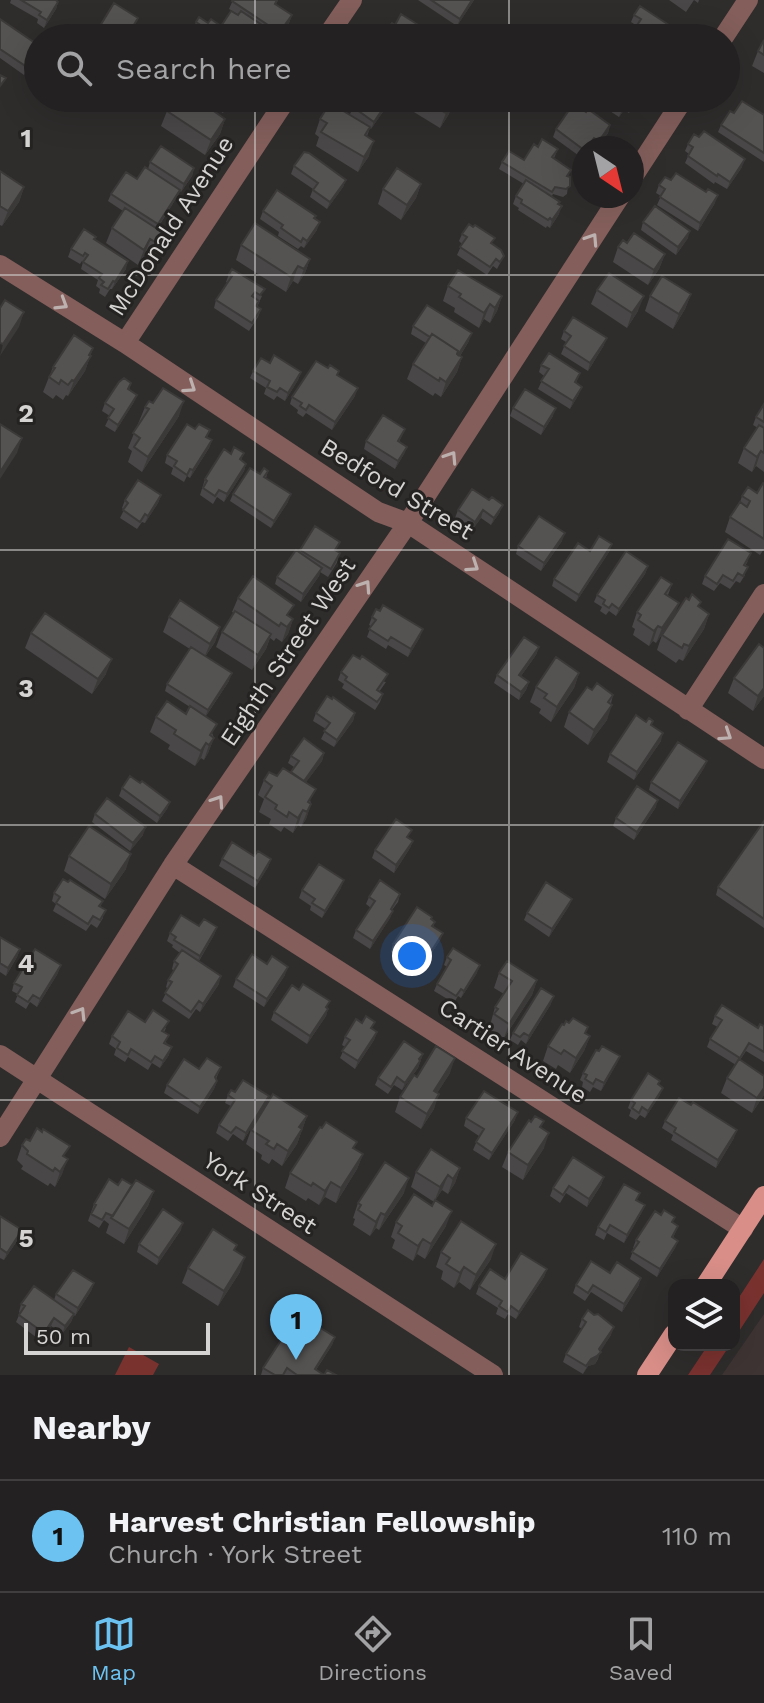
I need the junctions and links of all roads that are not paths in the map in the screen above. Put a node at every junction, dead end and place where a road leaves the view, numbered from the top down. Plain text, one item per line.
1 (352, 0) edge
2 (748, 0) edge
3 (336, 24) edge
4 (732, 24) edge
5 (278, 112) edge
6 (675, 112) edge
7 (644, 160) edge
8 (612, 208) edge
9 (0, 265) edge
10 (125, 343) junction
11 (408, 523) junction
12 (764, 594) edge
13 (688, 710) junction
14 (764, 759) edge
15 (173, 865) junction
16 (0, 1055) edge
17 (38, 1079) junction
18 (0, 1137) edge
19 (764, 1196) edge
20 (743, 1229) junction
21 (710, 1279) edge
22 (668, 1343) edge
23 (493, 1375) edge
24 (647, 1375) edge

1 - 3 street
2 - 4 street
5 - 10 street, McDonald Avenue
6 - 7 street
11 -> 8 street, Eighth Street West
9 -> 10 street, Bedford Street
10 -> 11 street, Bedford Street
11 -> 13 street, Bedford Street
15 -> 11 street, Eighth Street West
12 - 13 street
13 -> 14 street, Bedford Street
17 -> 15 street, Eighth Street West
15 - 20 street, Cartier Avenue
16 - 17 street, York Street
17 - 18 street, Eighth Street West
17 - 23 street, York Street
19 - 20 main road
20 - 21 main road
22 - 24 main road

